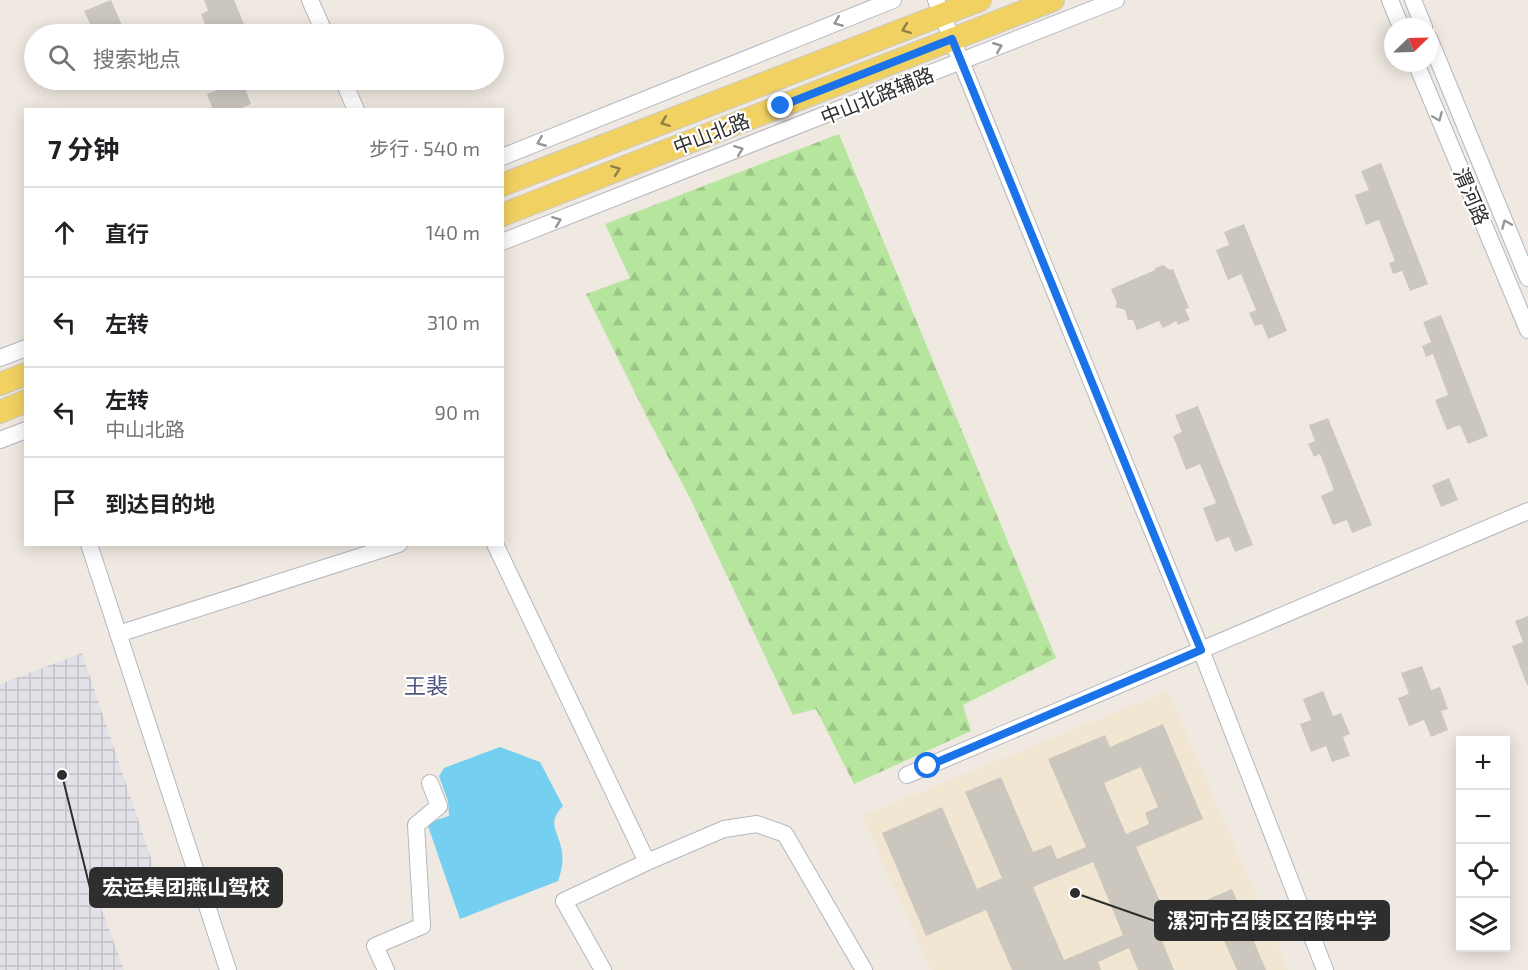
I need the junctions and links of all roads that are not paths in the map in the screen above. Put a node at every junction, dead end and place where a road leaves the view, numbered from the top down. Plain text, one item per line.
1 (310, 0) edge
2 (893, 0) edge
3 (980, 0) edge
4 (1053, 0) edge
5 (1116, 0) edge
6 (1390, 0) edge
7 (1413, 0) edge
8 (939, 8) edge
9 (1397, 18) edge
10 (1420, 18) edge
11 (321, 24) edge
12 (952, 39) junction
13 (1438, 60) edge
14 (961, 62) junction
15 (1420, 72) edge
16 (347, 90) edge
17 (355, 108) edge
18 (1473, 146) junction
19 (1454, 154) junction
20 (504, 156) edge
21 (504, 184) edge
22 (504, 214) edge
23 (504, 241) edge
24 (1528, 278) edge
25 (1528, 330) edge
26 (24, 349) edge
27 (0, 358) edge
28 (24, 375) edge
29 (0, 384) edge
30 (24, 402) edge
31 (0, 412) edge
32 (24, 431) edge
33 (0, 440) edge
34 (1528, 511) edge
35 (90, 546) edge
36 (393, 546) edge
37 (496, 546) edge
38 (118, 634) junction
39 (1201, 650) junction
40 (907, 775) dead end
41 (430, 783) dead end
42 (647, 862) junction
43 (228, 970) edge
44 (386, 970) edge
45 (603, 970) edge
46 (864, 970) edge
47 (1325, 970) edge

1 - 11 street
2 -> 20 street
3 - 8 main road, 中山北路
4 - 12 main road, 中山北路
14 -> 5 street, 中山北路辅路
6 - 9 street
7 - 10 street
8 - 12 street
8 -> 21 main road, 中山北路
12 - 14 street
22 -> 12 main road, 中山北路
13 - 18 street, 渭河路
23 -> 14 street, 中山北路辅路
14 - 39 street
15 -> 19 street, 渭河路
16 - 17 street
18 - 19 street
24 -> 18 street, 渭河路
19 - 25 street, 渭河路
26 - 27 street
28 - 29 main road
30 - 31 main road
32 - 33 street
34 - 39 street
35 - 38 street
36 - 38 street
37 - 42 street
38 - 43 street
39 - 40 street
39 - 47 street
41 - 44 street
42 - 45 street
42 - 46 street

